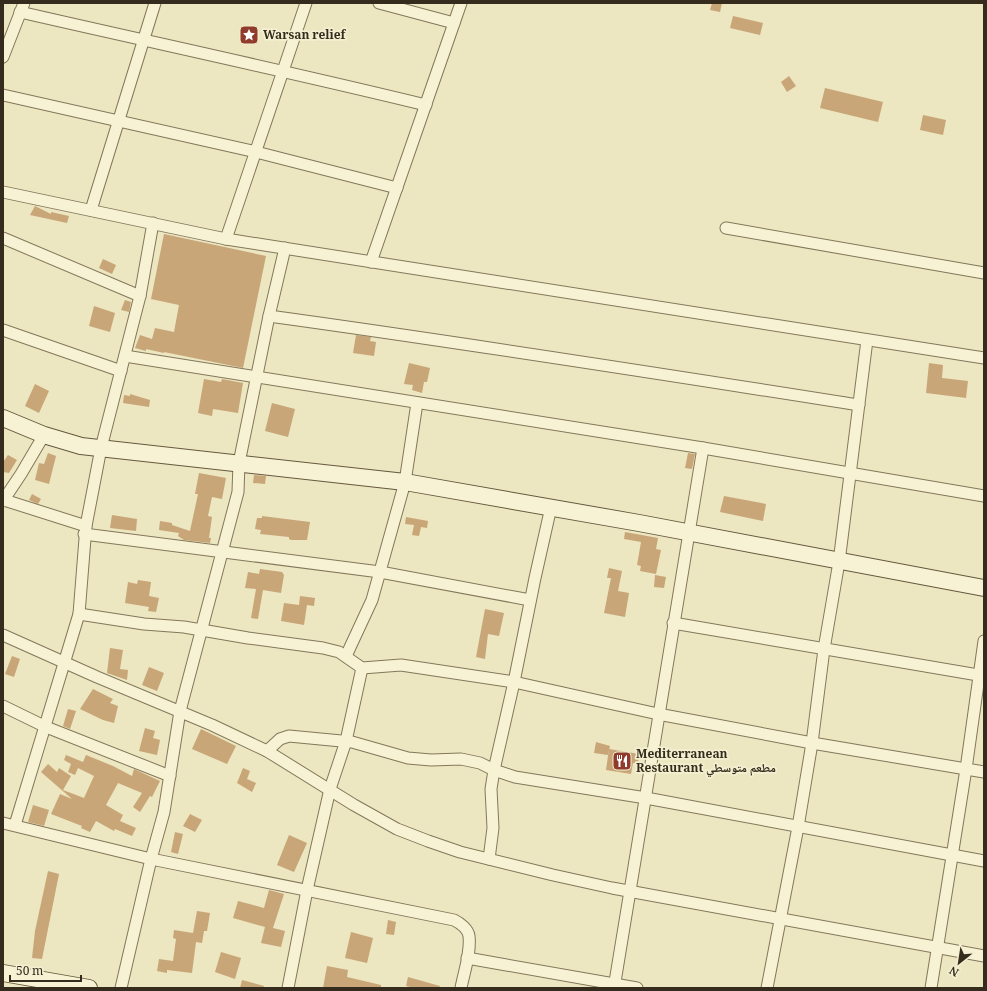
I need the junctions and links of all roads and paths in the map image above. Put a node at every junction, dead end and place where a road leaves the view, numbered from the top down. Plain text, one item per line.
1 (155, 3) edge
2 (306, 3) edge
3 (379, 3) edge
4 (461, 3) edge
5 (22, 7) edge
6 (454, 23) junction
7 (144, 41) junction
8 (3, 57) edge
9 (284, 70) junction
10 (3, 95) edge
11 (426, 105) junction
12 (118, 122) junction
13 (256, 152) junction
14 (397, 188) junction
15 (3, 192) edge
16 (91, 210) junction
17 (153, 224) junction
18 (726, 228) dead end
19 (3, 238) edge
20 (226, 239) junction
21 (285, 248) junction
22 (371, 262) junction
23 (984, 273) edge
24 (140, 296) junction
25 (269, 316) junction
26 (3, 330) edge
27 (867, 340) junction
28 (125, 356) junction
29 (984, 358) edge
30 (121, 371) junction
31 (256, 377) junction
32 (417, 403) junction
33 (859, 405) junction
34 (3, 418) edge
35 (44, 435) junction
36 (101, 448) junction
37 (703, 448) junction
38 (239, 463) junction
39 (851, 474) junction
40 (405, 482) junction
41 (984, 496) edge
42 (4, 500) edge
43 (551, 507) junction
44 (85, 530) junction
45 (688, 533) junction
46 (222, 552) junction
47 (839, 562) junction
48 (380, 572) junction
49 (984, 588) edge
50 (530, 600) junction
51 (79, 614) junction
52 (674, 623) junction
53 (201, 630) junction
54 (3, 635) edge
55 (984, 641) edge
56 (824, 649) junction
57 (346, 656) junction
58 (65, 664) junction
59 (362, 668) junction
60 (981, 675) edge
61 (514, 682) junction
62 (3, 706) edge
63 (180, 711) junction
64 (658, 714) junction
65 (46, 727) junction
66 (346, 741) junction
67 (812, 743) junction
68 (267, 751) junction
69 (966, 769) junction
70 (494, 770) junction
71 (984, 772) edge
72 (170, 776) junction
73 (330, 789) junction
74 (646, 798) junction
75 (3, 823) edge
76 (15, 825) junction
77 (798, 827) junction
78 (952, 856) junction
79 (150, 859) junction
80 (489, 859) junction
81 (984, 861) edge
82 (307, 890) junction
83 (629, 891) junction
84 (780, 919) junction
85 (939, 948) junction
86 (984, 956) edge
87 (467, 958) junction
88 (3, 973) edge
89 (614, 986) edge
90 (89, 988) edge
91 (121, 988) edge
92 (288, 988) edge
93 (461, 988) edge
94 (637, 988) edge
95 (767, 988) edge
96 (931, 988) edge

1 - 7 street
2 - 9 street
3 - 6 street
4 - 6 street
5 - 7 street
5 - 8 street
6 - 11 street
7 - 9 street
7 - 12 street
9 - 11 street
9 - 13 street
10 - 12 street
11 - 14 street
12 - 13 street
12 - 16 street
13 - 14 street
13 - 20 street
14 - 22 street
15 - 16 street
16 - 17 street
17 - 20 street
17 - 24 street
18 - 23 street
19 - 24 street
20 - 21 street
21 - 22 street
21 - 25 street
22 - 27 street
24 - 28 street
25 - 31 street
25 - 33 street
26 - 30 street
27 - 29 street
27 - 33 street
28 - 30 street
28 - 31 street
30 - 36 street
31 - 32 street
31 - 38 street
32 - 37 street
32 - 40 street
33 - 39 street
34 - 35 street
35 - 36 street
35 - 42 street
36 - 38 street
36 - 44 street
37 - 39 street
37 - 45 street
38 - 40 street
38 - 46 street
39 - 41 street
39 - 47 street
40 - 43 street
40 - 48 street
42 - 44 street
43 - 45 street
43 - 50 street
44 - 46 street
44 - 51 street
45 - 47 street
45 - 52 street
46 - 48 street
46 - 53 street
47 - 49 street
47 - 56 street
48 - 50 street
48 - 57 street
50 - 61 street
51 - 53 street
51 - 58 street
52 - 56 street
52 - 64 street
53 - 57 street
53 - 63 street
54 - 58 street
55 - 60 street
56 - 60 street
56 - 67 street
57 - 59 street
58 - 63 street
58 - 65 street
59 - 61 street
59 - 66 street
60 - 69 street
61 - 64 street
61 - 70 street
62 - 65 street
63 - 68 street
63 - 72 street
64 - 67 street
64 - 74 street
65 - 72 street
65 - 76 street
66 - 68 street
66 - 70 street
66 - 73 street
67 - 69 street
67 - 77 street
68 - 73 street
69 - 71 street
69 - 78 street
70 - 74 street
70 - 80 street
72 - 79 street
73 - 80 street
73 - 82 street
74 - 77 street
74 - 83 street
75 - 76 street
76 - 79 street
77 - 78 street
77 - 84 street
78 - 81 street
78 - 85 street
79 - 82 street
79 - 91 street
80 - 83 street
82 - 87 street
82 - 92 street
83 - 84 street
83 - 89 street
84 - 85 street
84 - 95 street
85 - 86 street
85 - 96 street
87 - 89 street
87 - 93 street
88 - 90 street
89 - 94 street

